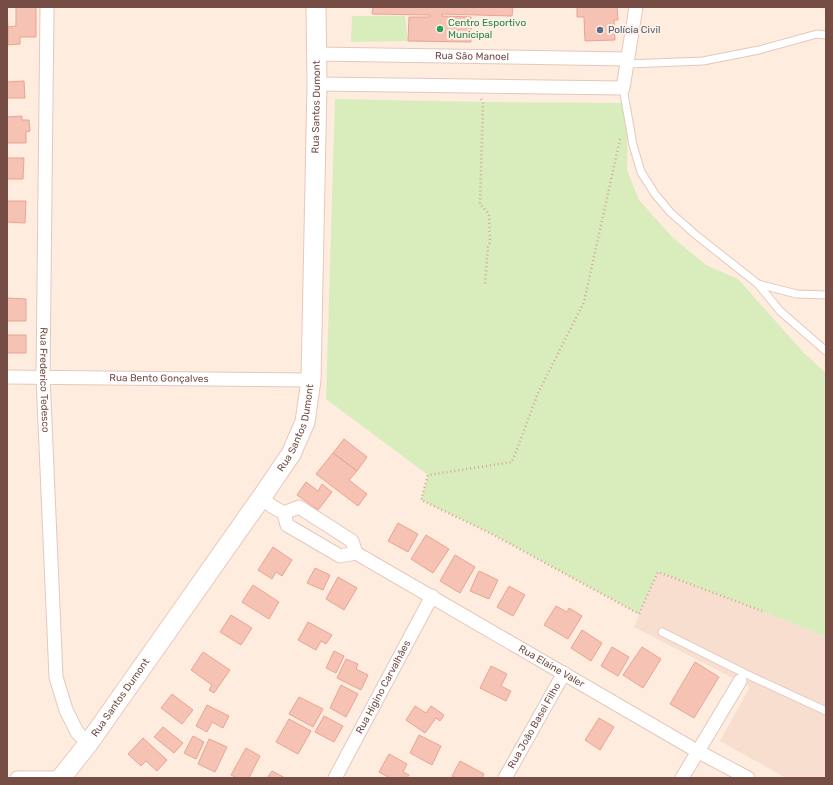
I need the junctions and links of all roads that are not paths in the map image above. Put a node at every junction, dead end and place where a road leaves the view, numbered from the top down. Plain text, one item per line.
1 (47, 7) edge
2 (316, 7) edge
3 (636, 7) edge
4 (826, 35) edge
5 (317, 54) junction
6 (627, 61) junction
7 (317, 84) junction
8 (623, 88) junction
9 (758, 284) junction
10 (826, 295) edge
11 (826, 351) edge
12 (7, 377) edge
13 (43, 377) junction
14 (311, 380) junction
15 (261, 498) junction
16 (284, 513) junction
17 (356, 553) junction
18 (432, 596) junction
19 (662, 632) dead end
20 (564, 673) junction
21 (742, 677) junction
22 (826, 711) edge
23 (88, 744) junction
24 (698, 751) junction
25 (17, 778) edge
26 (61, 778) edge
27 (335, 778) edge
28 (505, 778) edge
29 (682, 778) edge
30 (748, 778) edge

1 - 13 street, Rua Frederico Tedesco
2 - 5 main road, Rua Santos Dumont
3 - 6 street
4 - 6 lane
5 - 6 street, Rua São Manoel
5 - 7 main road, Rua Santos Dumont
6 - 8 street
7 - 8 street
7 - 14 main road, Rua Santos Dumont
8 - 9 lane
9 - 10 lane
9 - 11 lane
12 - 13 street, Rua Bento Gonçalves
13 - 14 street, Rua Bento Gonçalves
13 - 23 street, Rua Frederico Tedesco
14 - 15 main road, Rua Santos Dumont
15 - 16 street
15 - 23 main road, Rua Santos Dumont
16 - 17 street
16 - 17 street, Rua Elaine Valer
17 - 18 street, Rua Elaine Valer
18 - 20 street, Rua Elaine Valer
18 - 27 street, Rua Higino Carvalhães
19 - 21 lane
20 - 24 street, Rua Elaine Valer
20 - 28 street, Rua João Basei Filho
21 - 22 lane
21 - 24 street
23 - 26 main road, Rua Santos Dumont
24 - 29 street
24 - 30 street, Rua Elaine Valer
25 - 26 street

